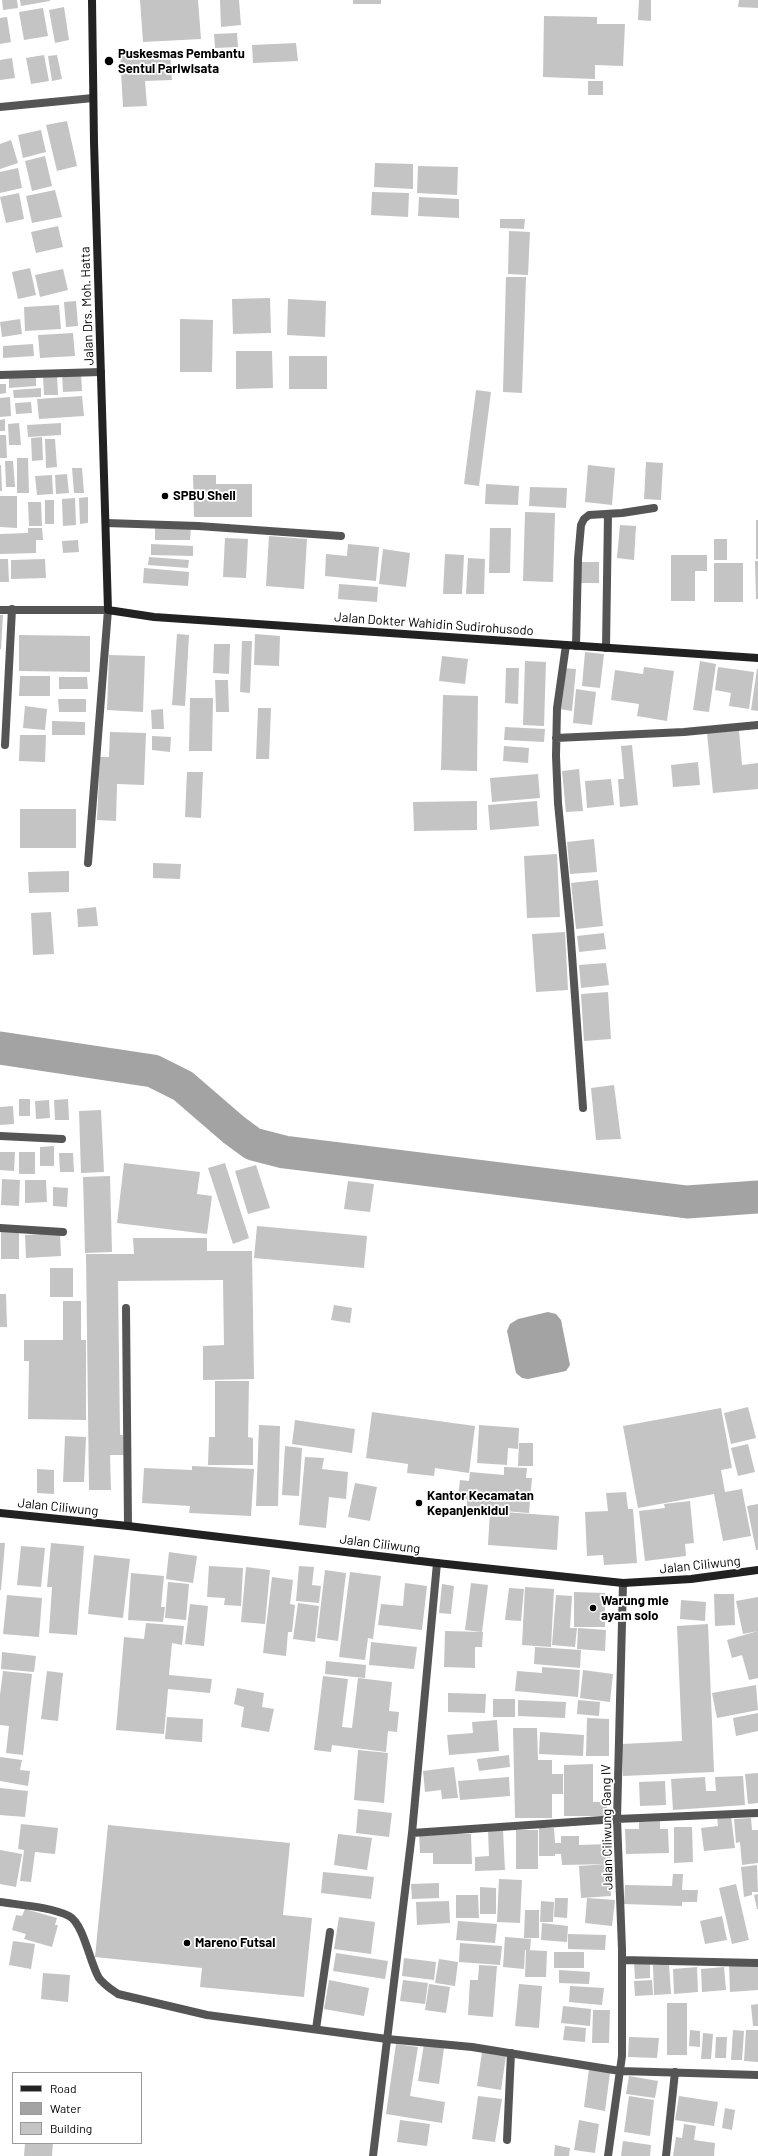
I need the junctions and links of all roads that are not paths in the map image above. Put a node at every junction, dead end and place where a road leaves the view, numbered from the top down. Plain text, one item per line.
1 (92, 0) edge
2 (93, 98) junction
3 (0, 107) edge
4 (101, 372) junction
5 (0, 375) edge
6 (654, 508) dead end
7 (608, 514) junction
8 (106, 523) junction
9 (341, 536) dead end
10 (12, 609) junction
11 (0, 610) edge
12 (108, 610) junction
13 (566, 646) junction
14 (576, 646) junction
15 (606, 648) junction
16 (758, 658) edge
17 (758, 725) edge
18 (556, 738) junction
19 (5, 745) dead end
20 (88, 863) dead end
21 (582, 1108) dead end
22 (0, 1136) edge
23 (62, 1139) dead end
24 (0, 1228) edge
25 (63, 1232) dead end
26 (126, 1308) dead end
27 (0, 1513) edge
28 (128, 1526) junction
29 (437, 1563) junction
30 (758, 1570) edge
31 (623, 1583) junction
32 (758, 1813) edge
33 (617, 1819) junction
34 (412, 1832) junction
35 (0, 1902) edge
36 (330, 1932) dead end
37 (622, 1960) junction
38 (758, 1963) edge
39 (316, 2029) junction
40 (387, 2039) junction
41 (511, 2053) junction
42 (620, 2070) junction
43 (675, 2072) junction
44 (758, 2075) edge
45 (507, 2140) dead end
46 (373, 2156) edge
47 (608, 2156) edge
48 (666, 2156) edge

1 - 2 main road, Jalan Drs. Moh. Hatta
2 - 3 street
2 - 4 main road, Jalan Drs. Moh. Hatta
4 - 5 street
4 - 8 main road, Jalan Drs. Moh. Hatta
6 - 7 street
7 - 14 street
7 - 15 street
8 - 9 street
8 - 12 main road, Jalan Drs. Moh. Hatta
10 - 11 street
10 - 12 street
10 - 19 street
12 - 13 main road, Jalan Dokter Wahidin Sudirohusodo
12 - 20 street
13 - 14 main road, Jalan Dokter Wahidin Sudirohusodo
13 - 18 street
14 - 15 main road, Jalan Dokter Wahidin Sudirohusodo
15 - 16 main road, Jalan Dokter Wahidin Sudirohusodo
17 - 18 street
18 - 21 street
22 - 23 street
24 - 25 street
26 - 28 street
27 - 28 main road, Jalan Ciliwung
28 - 29 main road, Jalan Ciliwung
29 - 31 main road, Jalan Ciliwung
29 - 34 street
30 - 31 main road, Jalan Ciliwung
31 - 33 street, Jalan Ciliwung Gang IV
32 - 33 street
33 - 34 street
33 - 37 street, Jalan Ciliwung Gang IV
34 - 40 street
35 - 39 street
36 - 39 street
37 - 38 street
37 - 42 street, Jalan Ciliwung Gang IV
39 - 40 street
40 - 41 street
40 - 46 street
41 - 42 street
41 - 45 street
42 - 43 street
42 - 47 street, Jalan Ciliwung Gang IV
43 - 44 street
43 - 48 street

